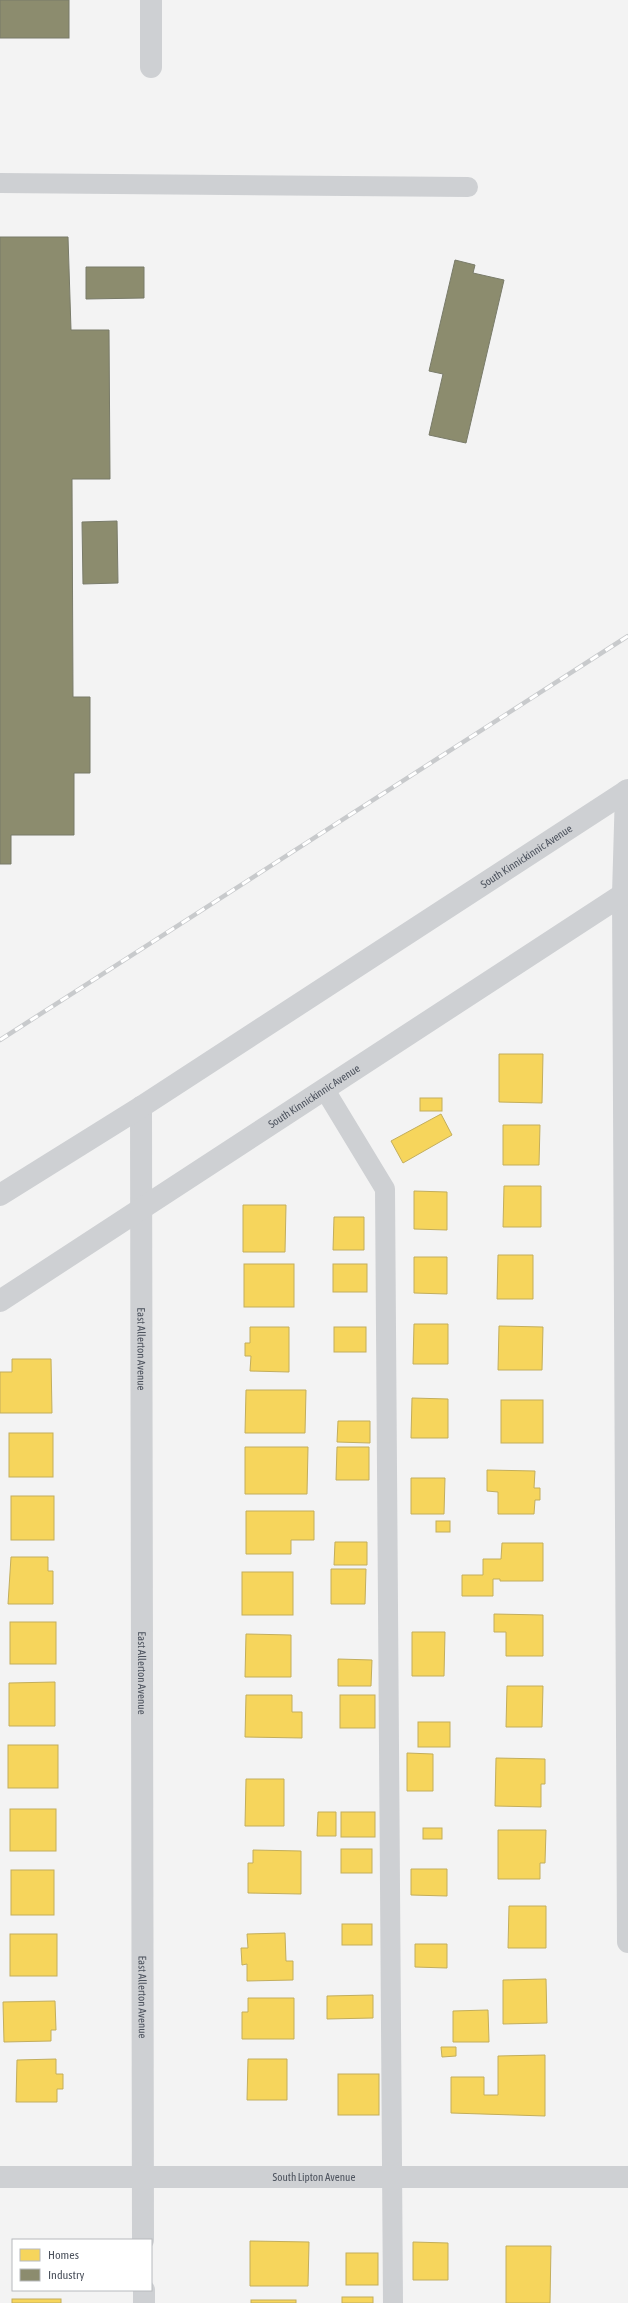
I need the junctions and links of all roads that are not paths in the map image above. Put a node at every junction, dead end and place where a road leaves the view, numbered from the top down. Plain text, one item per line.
1 (151, 0) edge
2 (151, 67) dead end
3 (0, 183) edge
4 (468, 187) dead end
5 (627, 790) edge
6 (625, 893) edge
7 (325, 1090) junction
8 (141, 1107) junction
9 (0, 1196) edge
10 (142, 1209) junction
11 (0, 1301) edge
12 (628, 1942) edge
13 (0, 2177) edge
14 (143, 2178) junction
15 (392, 2178) junction
16 (628, 2178) edge
17 (143, 2239) edge
18 (144, 2291) edge
19 (144, 2303) edge
20 (393, 2303) edge

1 - 2 street
3 - 4 lane
5 - 6 street
5 - 8 street, South Kinnickinnic Avenue
6 - 7 street, South Kinnickinnic Avenue
6 - 12 street
7 - 10 street, South Kinnickinnic Avenue
7 - 15 lane
8 - 9 street, South Kinnickinnic Avenue
8 - 10 street, East Allerton Avenue
10 - 11 street, South Kinnickinnic Avenue
10 - 14 street, East Allerton Avenue
13 - 14 street, South Lipton Avenue
14 - 15 street, South Lipton Avenue
14 - 17 street, East Allerton Avenue
15 - 16 street, South Lipton Avenue
15 - 20 lane
18 - 19 street

